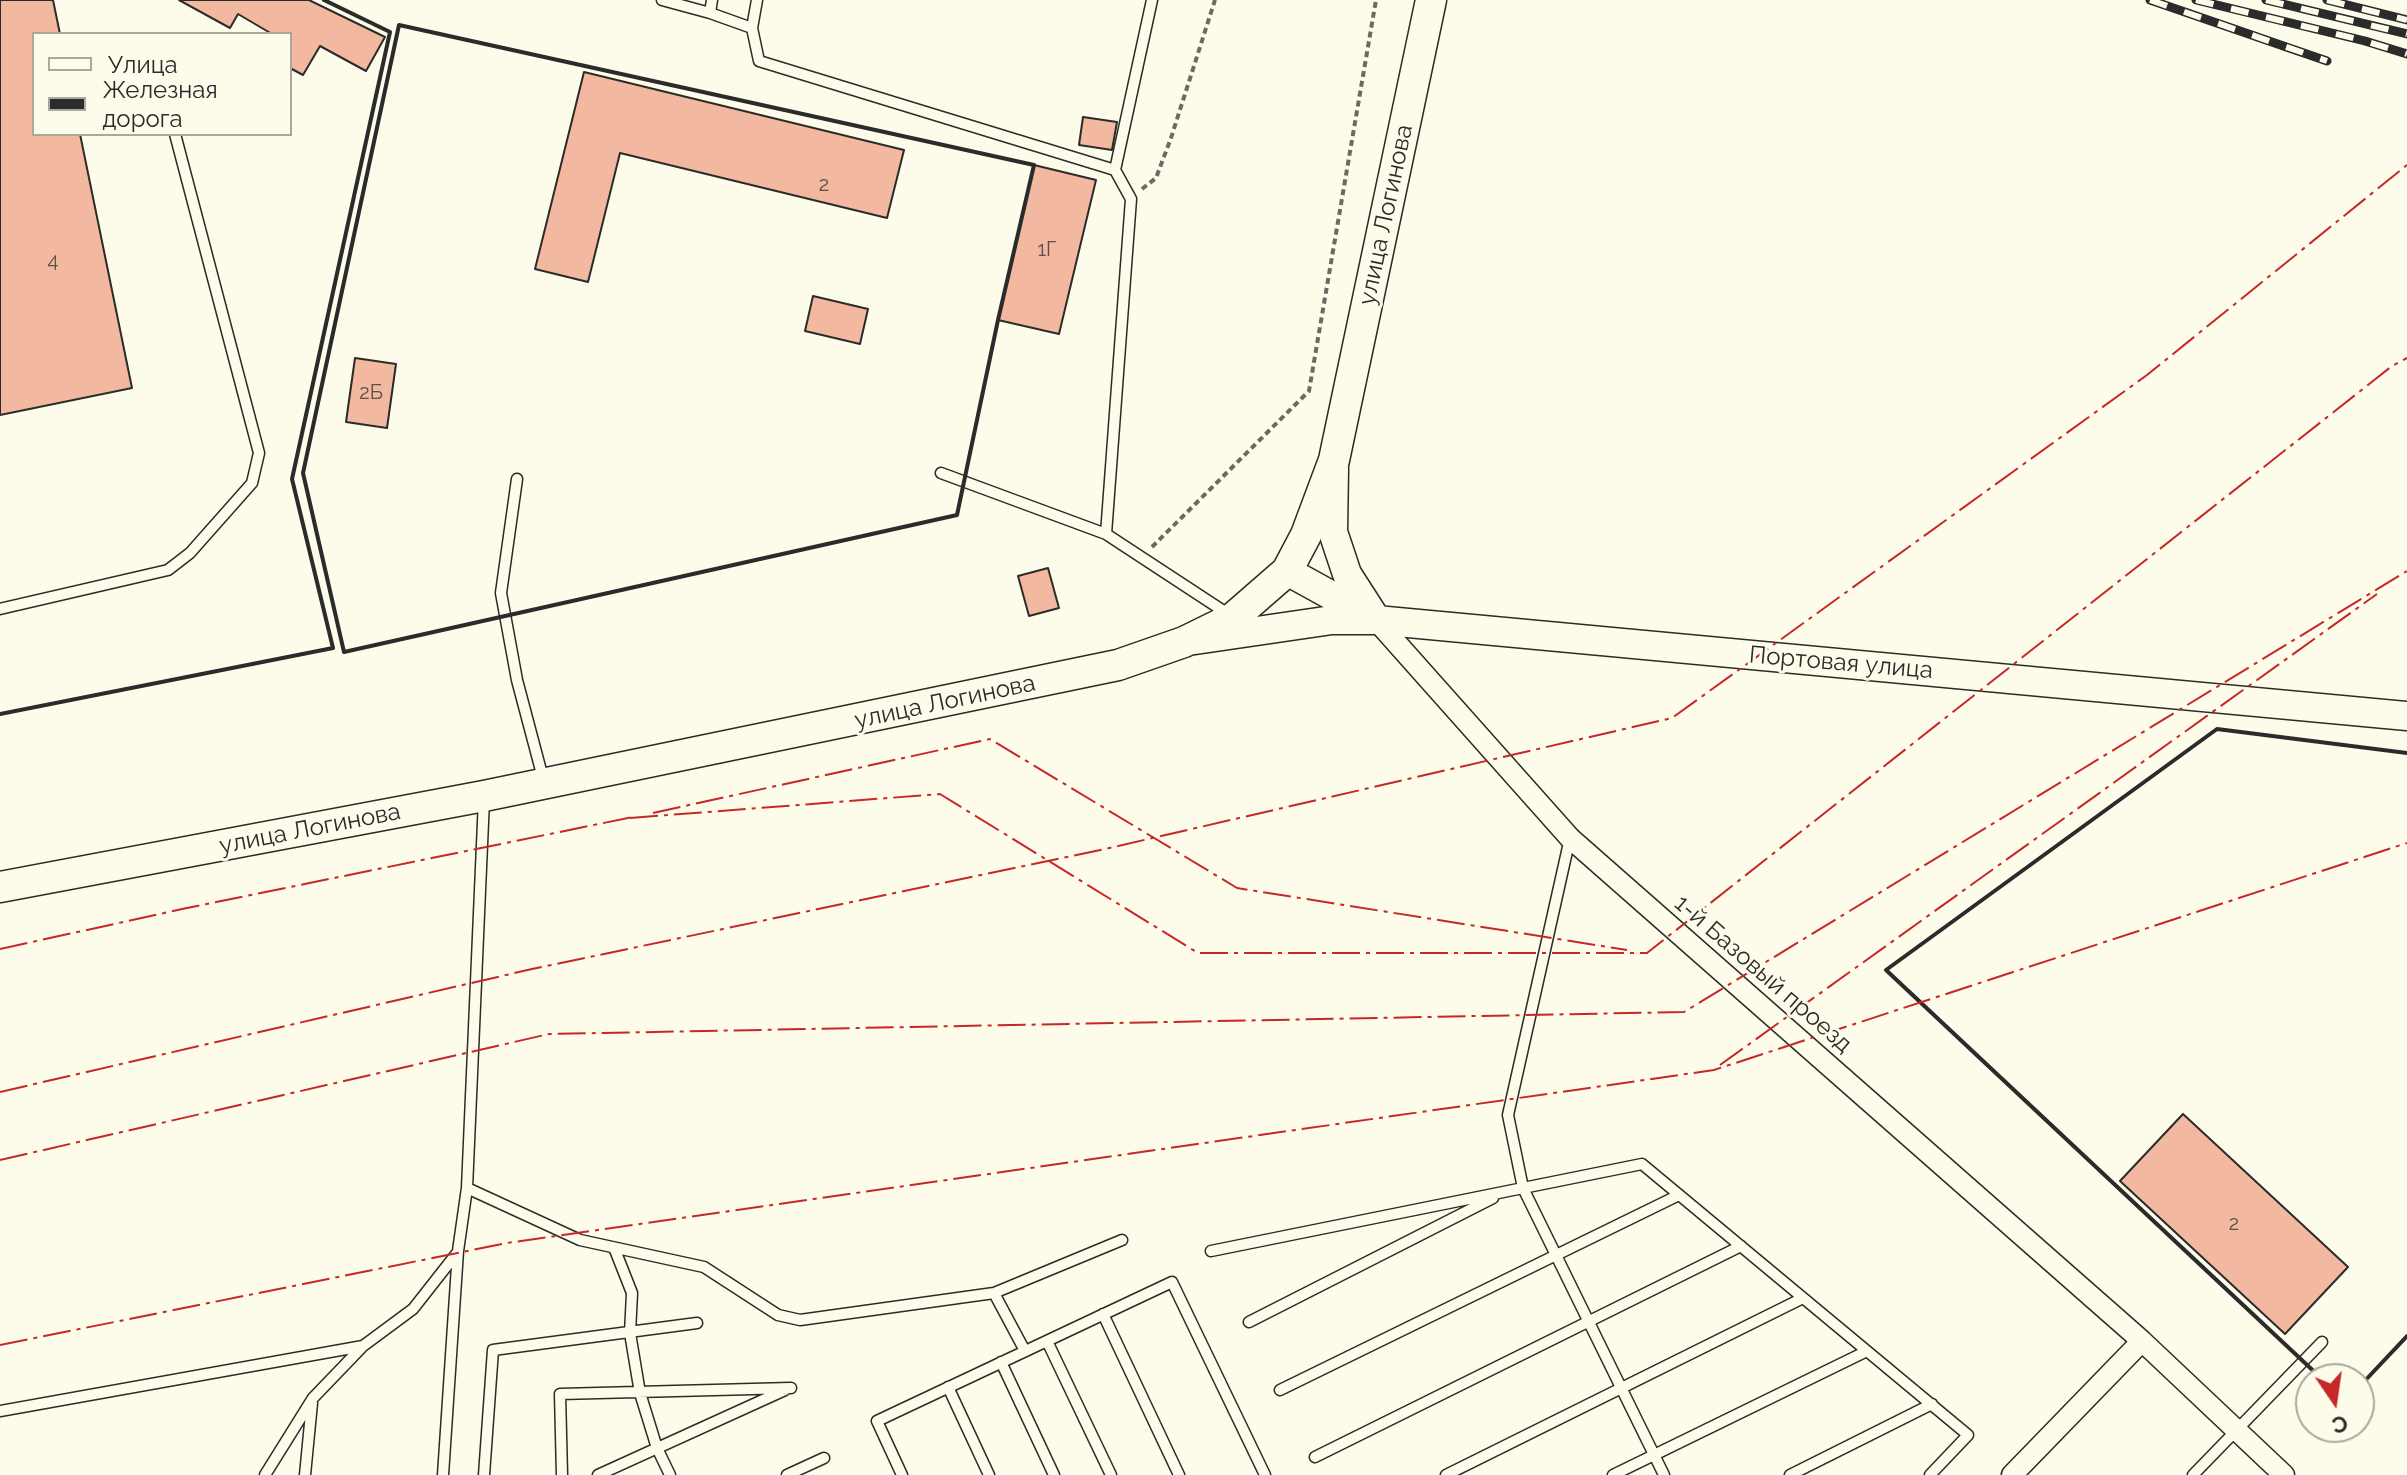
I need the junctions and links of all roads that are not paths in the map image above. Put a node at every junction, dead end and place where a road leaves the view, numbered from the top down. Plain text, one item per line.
1 (662, 0) edge
2 (712, 0) edge
3 (757, 0) edge
4 (1152, 0) edge
5 (1431, 0) edge
6 (710, 13) junction
7 (752, 28) junction
8 (176, 136) edge
9 (1115, 170) junction
10 (1334, 460) junction
11 (941, 473) dead end
12 (517, 479) dead end
13 (1106, 534) junction
14 (1287, 571) junction
15 (0, 609) edge
16 (1233, 618) junction
17 (1376, 620) junction
18 (1184, 642) junction
19 (2407, 716) edge
20 (545, 784) junction
21 (484, 796) junction
22 (1570, 838) junction
23 (0, 887) edge
24 (467, 1188) junction
25 (1523, 1188) junction
26 (1506, 1191) junction
27 (1679, 1195) junction
28 (1122, 1240) dead end
29 (1741, 1246) junction
30 (615, 1250) junction
31 (458, 1251) junction
32 (1211, 1251) dead end
33 (1556, 1255) junction
34 (994, 1293) junction
35 (1803, 1298) junction
36 (1103, 1314) junction
37 (1249, 1322) dead end
38 (1589, 1322) junction
39 (697, 1323) dead end
40 (630, 1333) junction
41 (1047, 1341) junction
42 (2142, 1341) junction
43 (2322, 1342) dead end
44 (363, 1346) junction
45 (1025, 1351) junction
46 (1867, 1351) junction
47 (1001, 1362) junction
48 (948, 1387) junction
49 (1621, 1388) junction
50 (1280, 1390) dead end
51 (640, 1393) junction
52 (313, 1398) junction
53 (1932, 1404) junction
54 (0, 1411) edge
55 (2237, 1430) junction
56 (657, 1448) junction
57 (1654, 1455) junction
58 (1315, 1457) dead end
59 (824, 1458) dead end
60 (265, 1475) edge
61 (305, 1475) edge
62 (443, 1475) edge
63 (484, 1475) edge
64 (562, 1475) edge
65 (598, 1475) edge
66 (670, 1475) edge
67 (787, 1475) edge
68 (902, 1475) edge
69 (989, 1475) edge
70 (1054, 1475) edge
71 (1111, 1475) edge
72 (1179, 1475) edge
73 (1265, 1475) edge
74 (1446, 1475) edge
75 (1613, 1475) edge
76 (1664, 1475) edge
77 (1790, 1475) edge
78 (1930, 1475) edge
79 (2012, 1475) edge
80 (2193, 1475) edge
81 (2284, 1475) edge

1 - 6 lane
2 - 6 lane
3 - 7 lane
4 - 9 lane
5 - 10 main road, улица Логинова
6 - 7 lane
7 - 9 lane
8 - 15 lane
9 - 13 lane
10 - 14 main road, улица Логинова
10 - 17 street
11 - 13 lane
12 - 20 lane
13 - 16 lane
14 - 16 main road, улица Логинова
14 - 17 street, Портовая улица
16 - 18 main road, улица Логинова
17 - 18 street
17 - 19 street, Портовая улица
17 - 22 street, 1-й Базовый проезд
18 - 20 main road, улица Логинова
20 - 21 main road, улица Логинова
21 - 23 main road, улица Логинова
21 - 24 lane
22 - 25 lane
22 - 42 street, 1-й Базовый проезд
24 - 30 lane
24 - 31 lane
25 - 26 lane
25 - 27 lane
25 - 33 lane
26 - 32 lane
26 - 37 lane
27 - 29 lane
27 - 33 lane
28 - 34 lane
29 - 35 lane
29 - 38 lane
30 - 34 lane
30 - 40 lane
31 - 44 lane
31 - 62 lane
33 - 38 lane
33 - 50 lane
34 - 45 lane
35 - 46 lane
35 - 49 lane
36 - 41 lane
36 - 72 lane
36 - 73 lane
38 - 49 lane
38 - 58 lane
39 - 40 lane
40 - 51 lane
40 - 63 lane
41 - 45 lane
41 - 71 lane
42 - 55 street, 1-й Базовый проезд
42 - 79 street
43 - 55 lane
44 - 52 lane
44 - 54 lane
45 - 47 lane
46 - 53 lane
46 - 57 lane
47 - 48 lane
47 - 70 lane
48 - 68 lane
48 - 69 lane
49 - 57 lane
49 - 74 lane
51 - 56 lane
51 - 56 lane
51 - 64 lane
52 - 60 lane
52 - 61 lane
53 - 77 lane
53 - 78 lane
55 - 80 lane
55 - 81 street, 1-й Базовый проезд
56 - 65 lane
56 - 66 lane
57 - 75 lane
57 - 76 lane
59 - 67 lane

